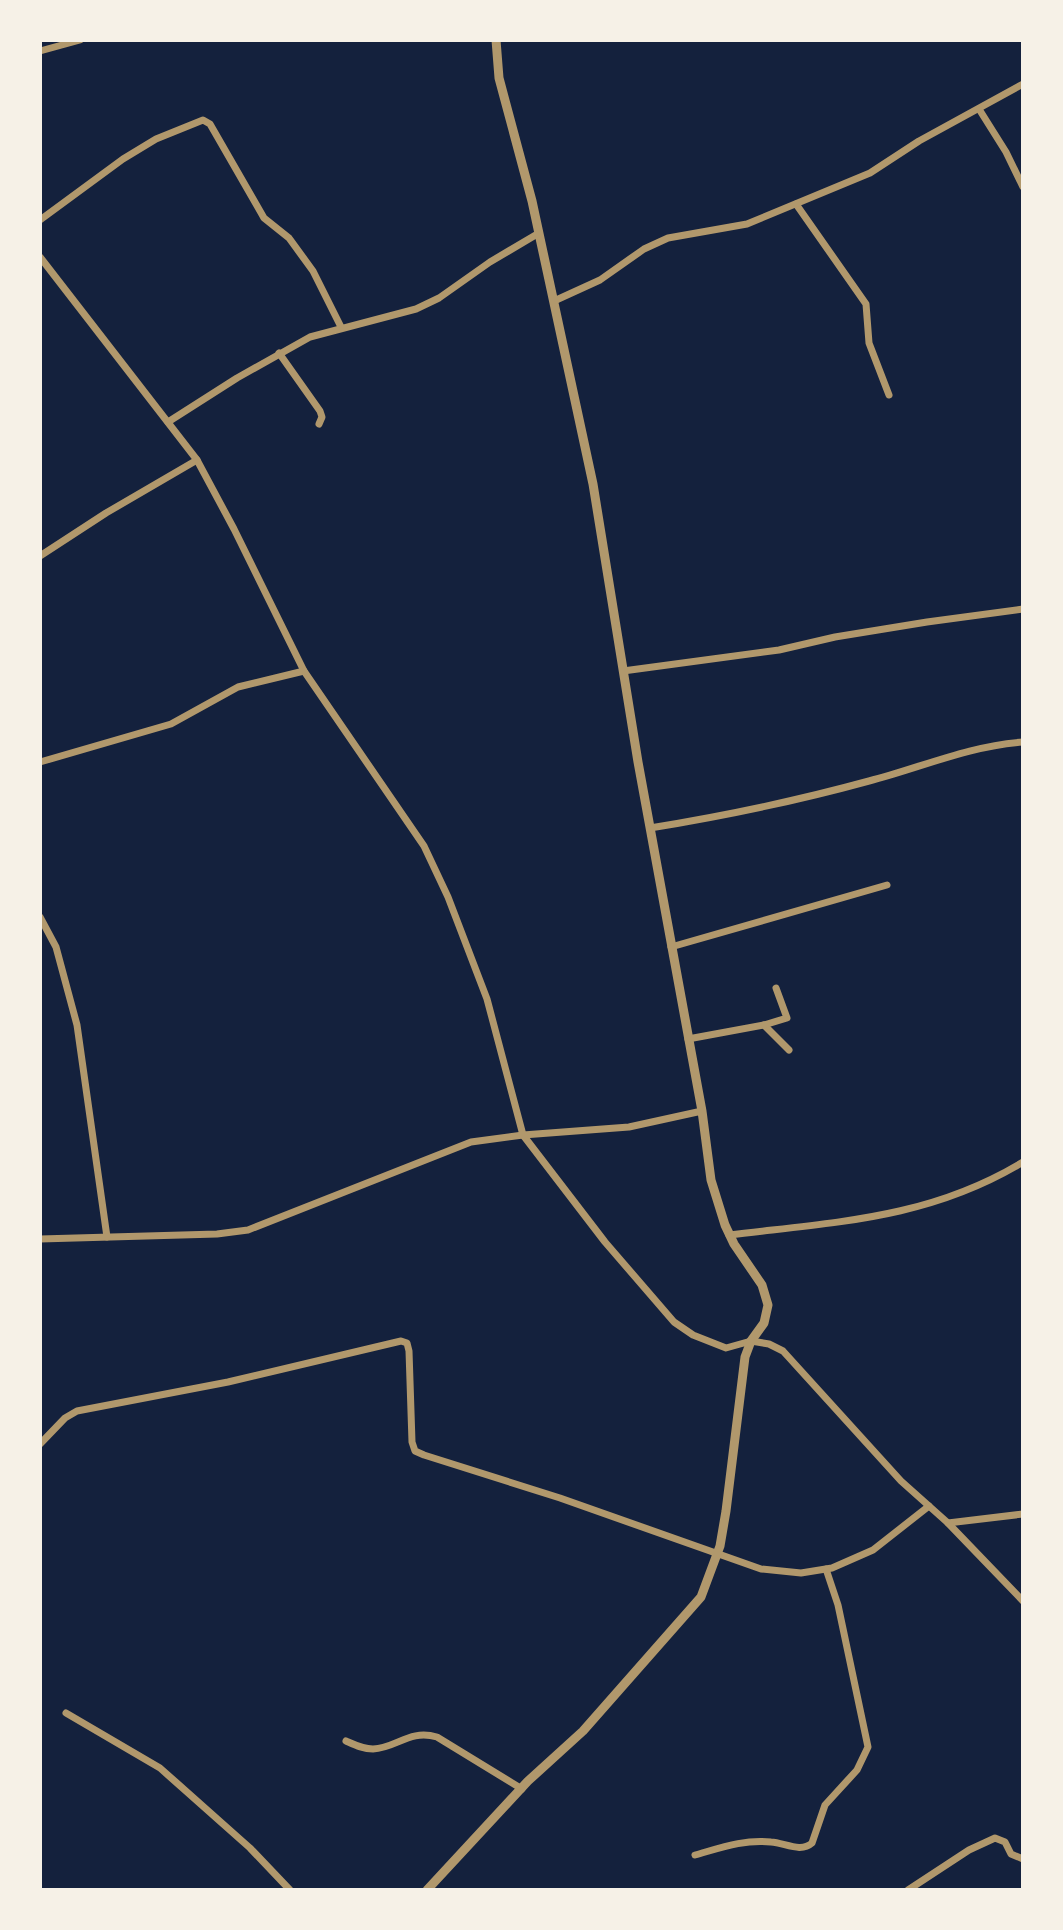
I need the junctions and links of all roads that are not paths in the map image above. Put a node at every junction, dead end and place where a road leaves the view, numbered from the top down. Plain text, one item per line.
1 (80, 40) edge
2 (496, 40) edge
3 (40, 51) edge
4 (1023, 83) edge
5 (979, 109) junction
6 (1023, 187) edge
7 (796, 204) junction
8 (40, 220) edge
9 (539, 233) junction
10 (40, 257) edge
11 (554, 301) junction
12 (341, 327) junction
13 (279, 353) junction
14 (889, 395) dead end
15 (169, 422) junction
16 (319, 424) dead end
17 (197, 460) junction
18 (40, 556) edge
19 (1023, 610) edge
20 (304, 671) junction
21 (623, 671) junction
22 (1023, 742) edge
23 (40, 762) edge
24 (650, 828) junction
25 (887, 885) dead end
26 (40, 917) edge
27 (671, 947) junction
28 (776, 988) dead end
29 (764, 1025) junction
30 (688, 1039) junction
31 (789, 1050) dead end
32 (702, 1111) junction
33 (523, 1135) junction
34 (1023, 1162) edge
35 (729, 1235) junction
36 (107, 1237) junction
37 (40, 1239) edge
38 (751, 1341) junction
39 (40, 1444) edge
40 (929, 1506) junction
41 (1023, 1514) edge
42 (948, 1523) junction
43 (718, 1552) junction
44 (826, 1569) junction
45 (1023, 1601) edge
46 (66, 1713) dead end
47 (346, 1741) dead end
48 (522, 1789) junction
49 (695, 1854) dead end
50 (1023, 1859) edge
51 (290, 1890) edge
52 (428, 1890) edge
53 (908, 1890) edge

1 - 3 street
2 - 9 street
4 - 5 street
5 - 6 street
5 - 7 street
7 - 11 street
7 - 14 street
8 - 12 street
9 - 11 street
9 - 12 street
10 - 15 street
11 - 21 street
12 - 13 street
13 - 15 street
13 - 16 street
15 - 17 street
17 - 18 street
17 - 20 street
19 - 21 street
20 - 23 street
20 - 33 street
21 - 24 street
22 - 24 street
24 - 27 street
25 - 27 street
26 - 36 street
27 - 30 street
28 - 29 street
29 - 30 street
29 - 31 street
30 - 32 street
32 - 33 street
32 - 35 street
33 - 36 street
33 - 38 street
34 - 35 street
35 - 38 street
36 - 37 street
38 - 40 street
38 - 43 street
39 - 43 street
40 - 42 street
40 - 44 street
41 - 42 street
42 - 45 street
43 - 44 street
43 - 48 street
44 - 49 street
46 - 51 street
47 - 48 street
48 - 52 street
50 - 53 street

